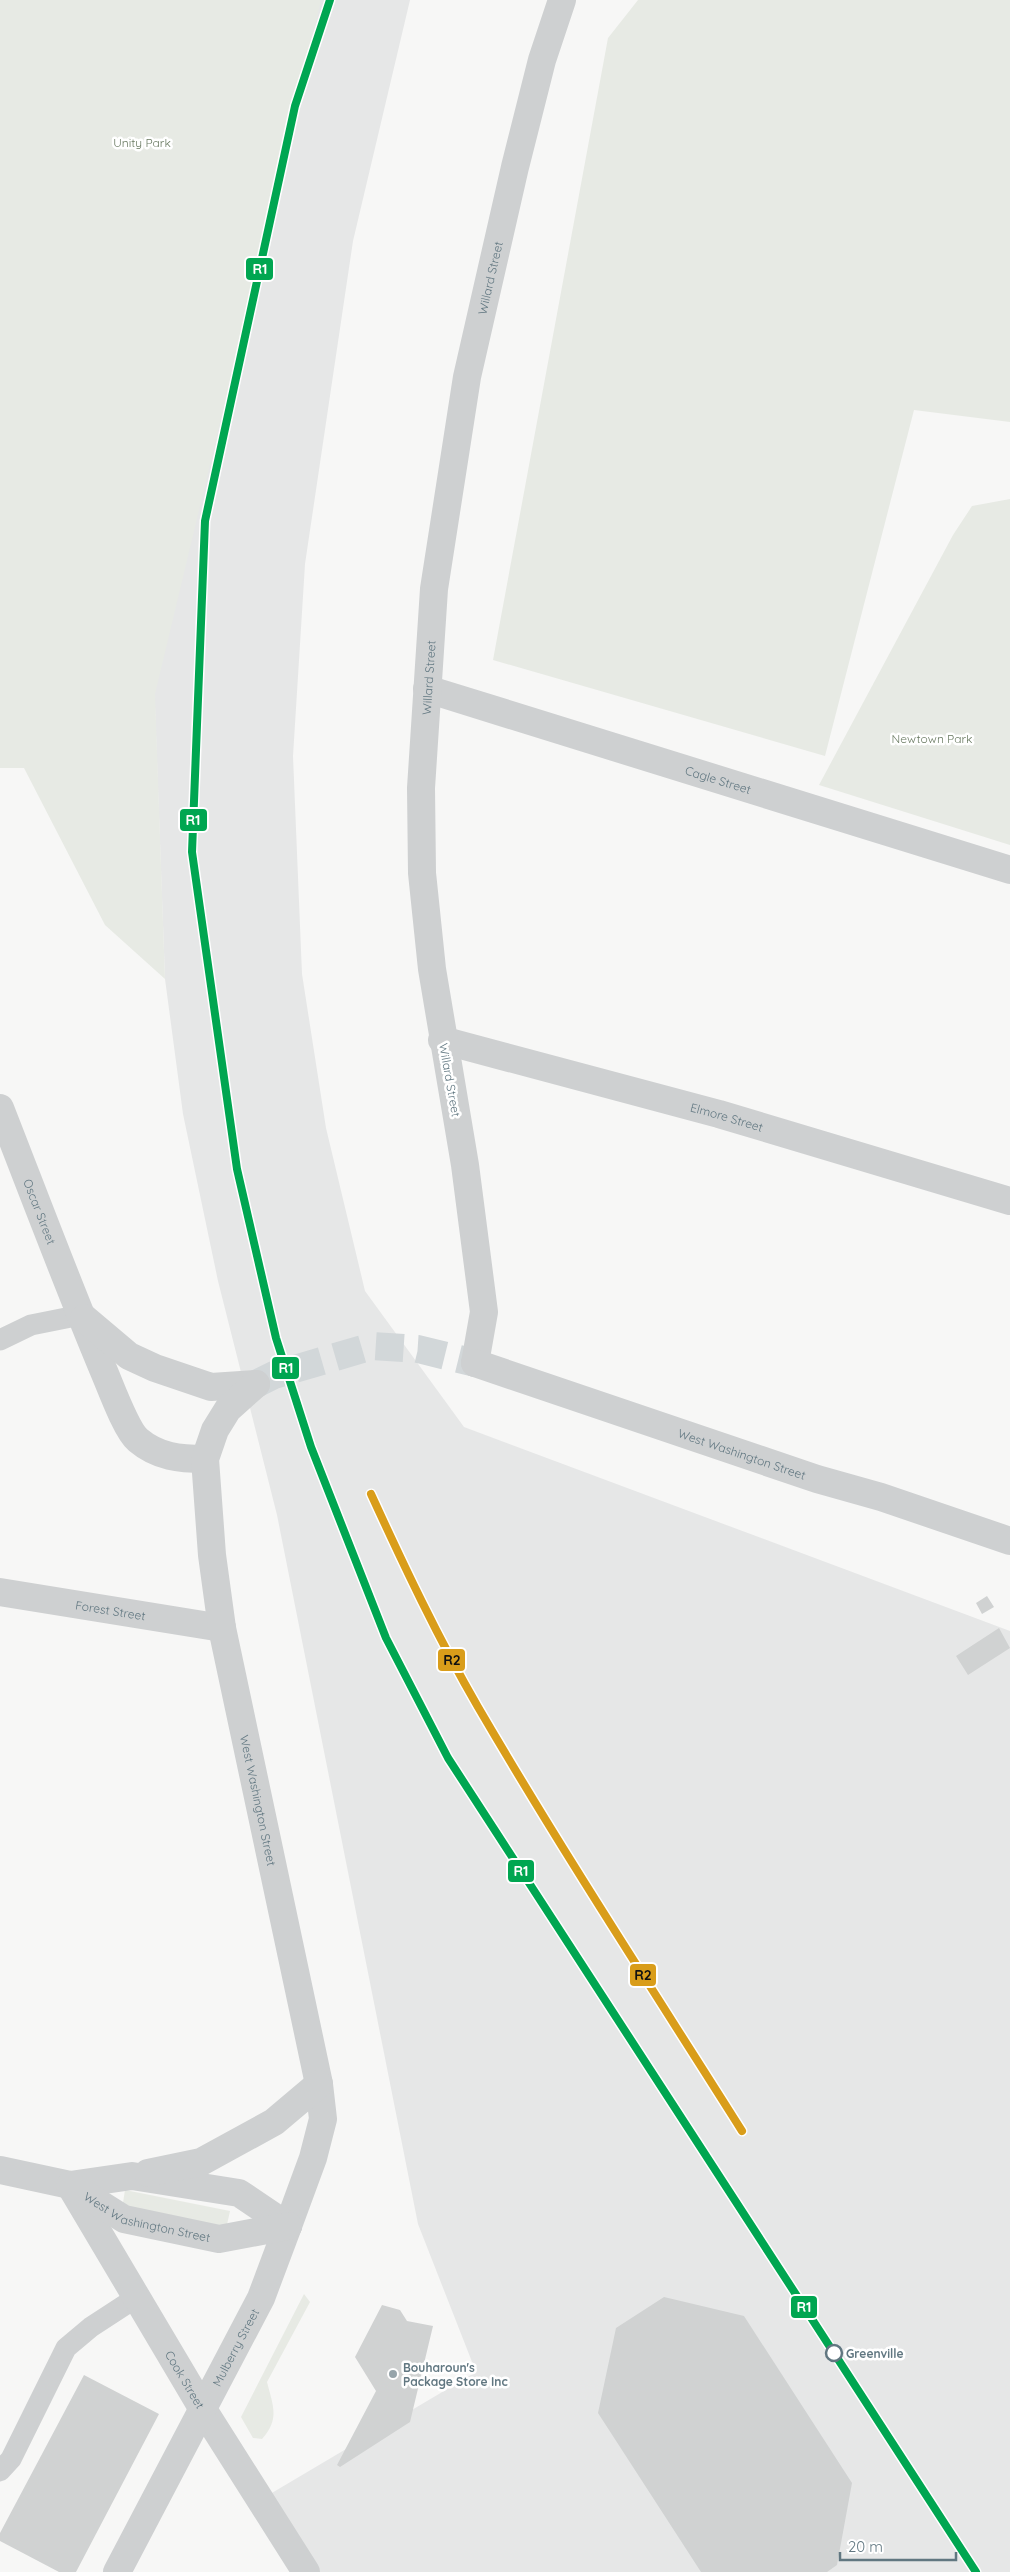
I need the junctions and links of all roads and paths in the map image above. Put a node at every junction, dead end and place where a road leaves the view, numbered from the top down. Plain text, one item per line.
1 (562, 0) edge
2 (427, 689) junction
3 (1010, 870) edge
4 (442, 1040) junction
5 (0, 1108) edge
6 (1010, 1201) edge
7 (81, 1315) junction
8 (0, 1340) edge
9 (475, 1363) joint
10 (256, 1384) joint
11 (205, 1459) junction
12 (1010, 1541) edge
13 (0, 1592) edge
14 (222, 1628) junction
15 (319, 2084) junction
16 (0, 2170) edge
17 (132, 2176) junction
18 (70, 2185) junction
19 (288, 2226) junction
20 (137, 2297) junction
21 (204, 2411) junction
22 (0, 2471) edge
23 (117, 2572) edge
24 (306, 2572) edge

1 - 2 street, Willard Street
2 - 3 street, Cagle Street
2 - 4 street, Willard Street
4 - 6 street, Elmore Street
4 - 9 street, Willard Street
5 - 7 street, Oscar Street
7 - 8 lane
7 - 10 street, Oscar Street
7 - 11 street, Oscar Street
9 - 12 street, West Washington Street
10 - 11 street, West Washington Street
11 - 14 street, West Washington Street
13 - 14 street, Forest Street
14 - 15 street, West Washington Street
15 - 17 street
15 - 19 street, West Washington Street
16 - 18 street, West Washington Street
17 - 18 street, West Washington Street
17 - 19 street, West Washington Street
18 - 19 street, West Washington Street
18 - 20 street, Cook Street
19 - 21 street, Mulberry Street
20 - 21 street, Cook Street
20 - 22 lane
21 - 23 street, Mulberry Street
21 - 24 street, Cook Street

